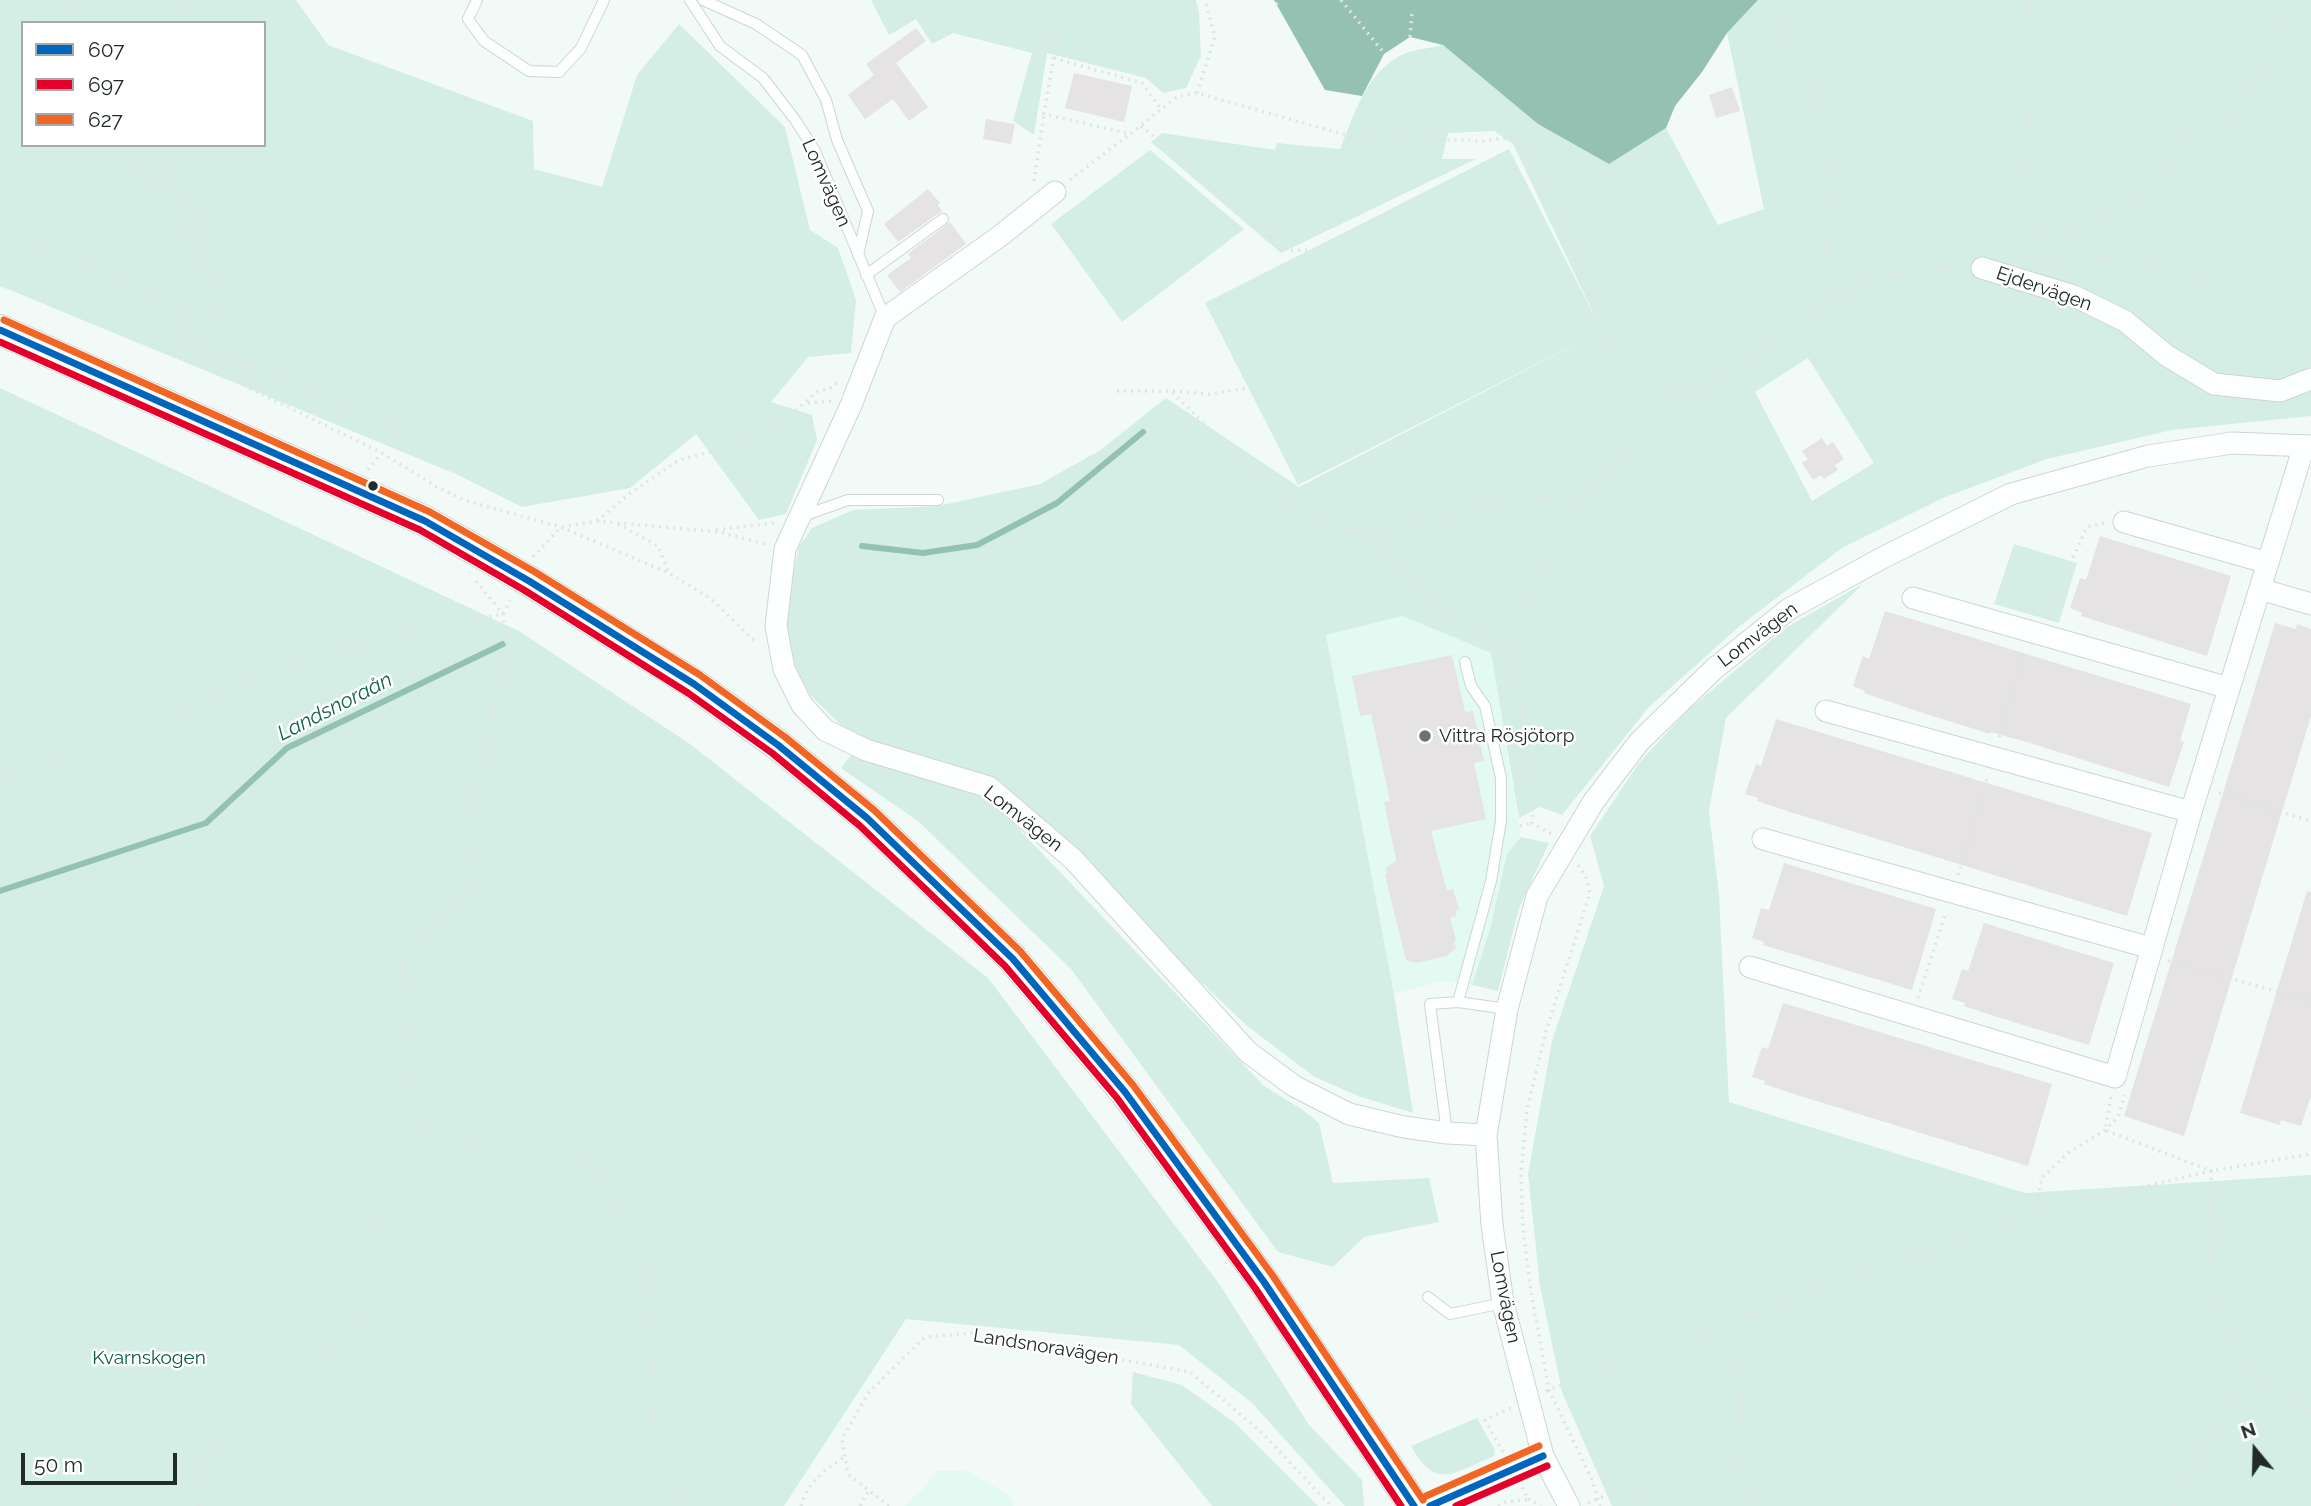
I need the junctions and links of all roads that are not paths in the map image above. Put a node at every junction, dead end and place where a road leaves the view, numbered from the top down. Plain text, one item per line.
1 (477, 0) edge
2 (604, 0) edge
3 (691, 0) edge
4 (703, 0) edge
5 (837, 140) junction
6 (815, 151) junction
7 (1055, 191) road end
8 (943, 219) dead end
9 (858, 255) junction
10 (1982, 268) road end
11 (866, 275) junction
12 (885, 318) junction
13 (0, 330) edge
14 (2311, 379) edge
15 (2308, 446) edge
16 (938, 500) dead end
17 (799, 517) junction
18 (2124, 522) dead end
19 (2268, 563) junction
20 (2260, 589) junction
21 (1913, 597) dead end
22 (2311, 604) edge
23 (1465, 662) dead end
24 (2230, 688) junction
25 (1826, 711) dead end
26 (2191, 812) junction
27 (1763, 839) dead end
28 (2150, 952) junction
29 (1750, 967) dead end
30 (1458, 1002) junction
31 (1507, 1009) junction
32 (1447, 1133) junction
33 (1486, 1135) junction
34 (1428, 1297) dead end
35 (1503, 1303) junction
36 (1543, 1456) junction
37 (1414, 1506) edge
38 (1430, 1506) edge
39 (1569, 1506) edge

1 - 2 lane
3 - 6 lane, Lomvägen
4 - 5 lane
5 - 6 lane
5 - 9 lane
6 - 9 lane, Lomvägen
7 - 12 street
8 - 11 lane
9 - 11 lane, Lomvägen
10 - 14 street, Ejdervägen
11 - 12 lane, Lomvägen
12 - 17 street, Lomvägen
13 - 37 main road
15 - 19 street, Lomvägen
15 - 31 street, Lomvägen
16 - 17 lane
17 - 32 street, Lomvägen
18 - 19 street
19 - 20 street, Lomvägen
20 - 22 street
20 - 24 street, Lomvägen
21 - 24 street
23 - 30 lane
24 - 26 street, Lomvägen
25 - 26 street
26 - 28 street, Lomvägen
27 - 28 street
28 - 29 street, Lomvägen
30 - 31 lane
30 - 32 lane
31 - 33 street, Lomvägen
32 - 33 street, Lomvägen
33 - 35 street, Lomvägen
34 - 35 lane
35 - 36 street, Lomvägen
36 - 38 street
36 - 39 street, Lomvägen

